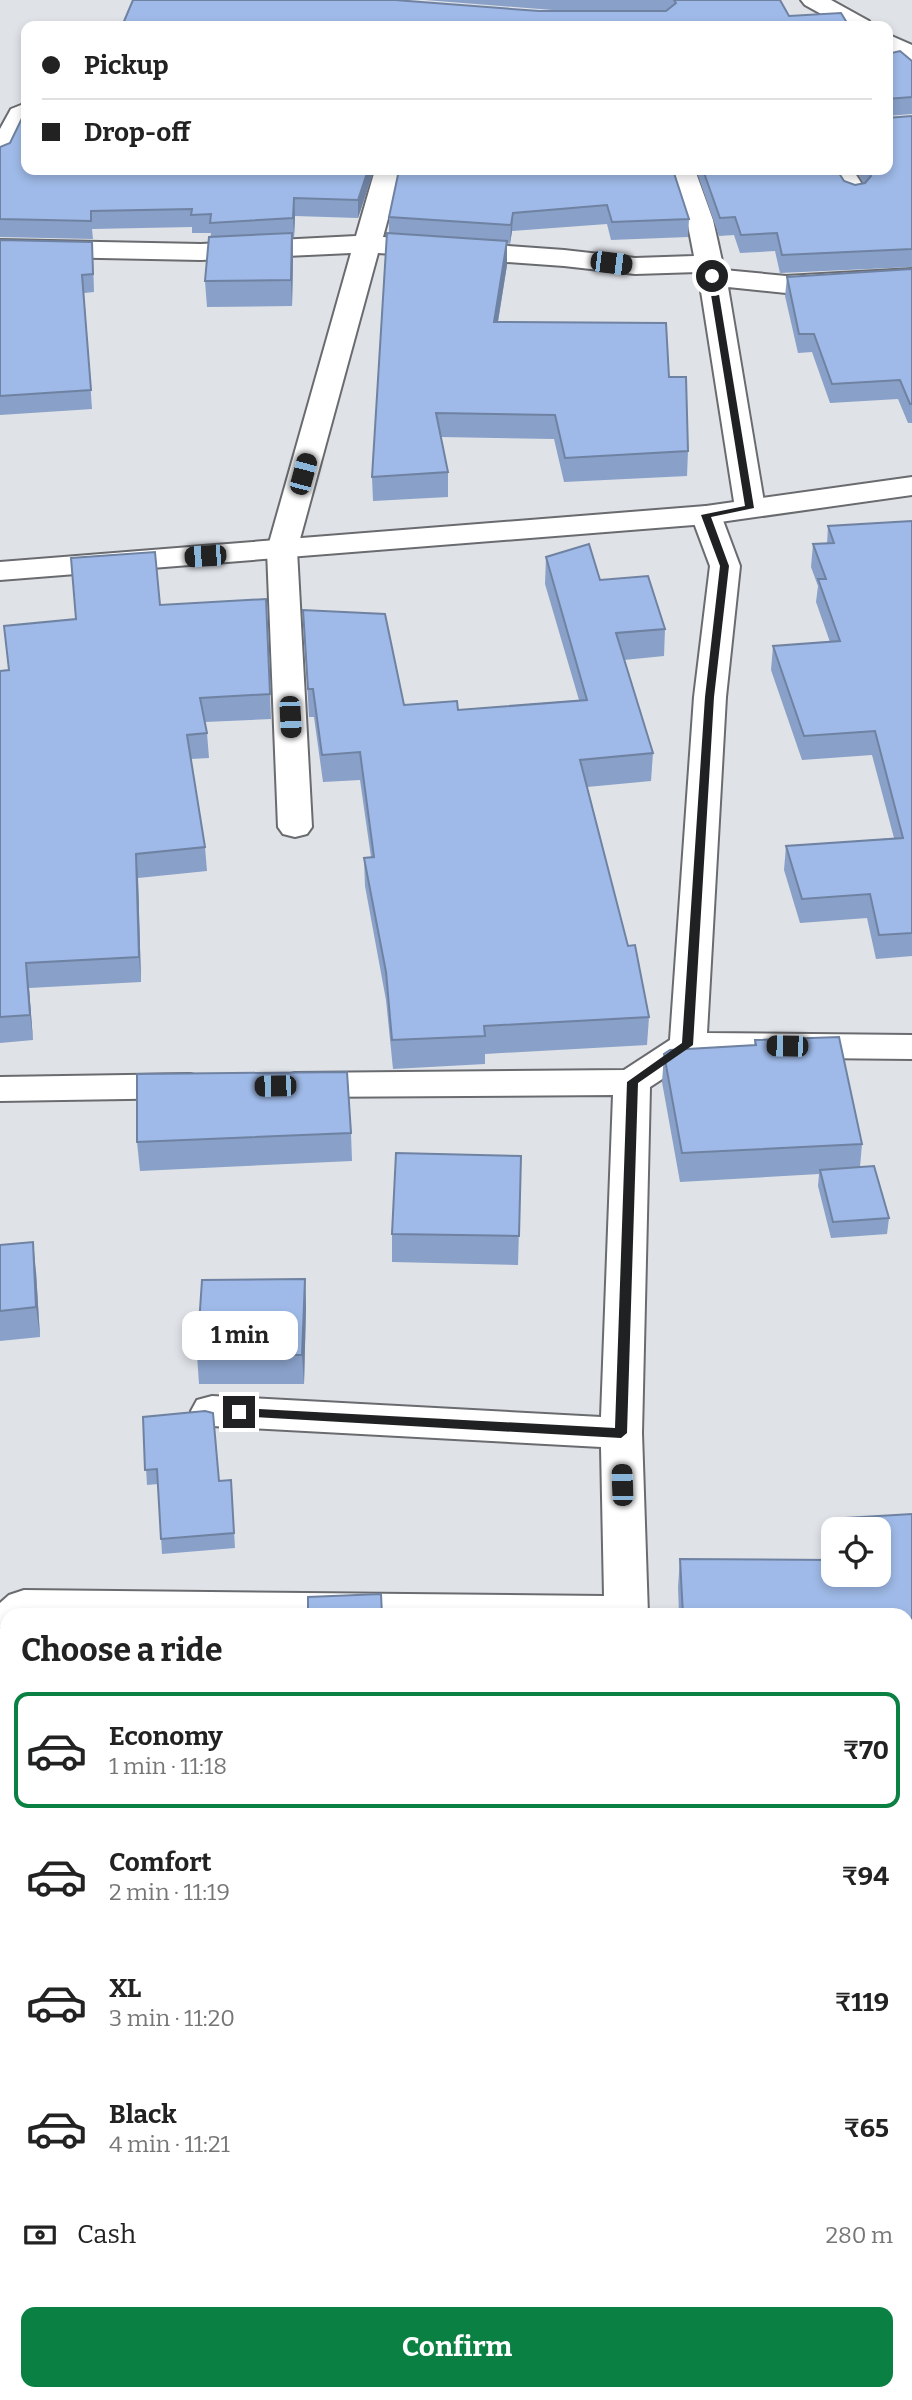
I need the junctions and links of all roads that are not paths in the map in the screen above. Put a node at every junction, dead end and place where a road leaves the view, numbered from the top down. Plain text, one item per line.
1 (813, 0) edge
2 (851, 21) edge
3 (893, 44) edge
4 (912, 55) edge
5 (21, 114) edge
6 (0, 155) edge
7 (386, 175) edge
8 (684, 175) edge
9 (843, 175) edge
10 (854, 192) edge
11 (365, 244) junction
12 (0, 248) edge
13 (711, 270) junction
14 (912, 277) edge
15 (912, 486) edge
16 (750, 508) junction
17 (706, 515) junction
18 (282, 550) junction
19 (0, 571) edge
20 (295, 827) dead end
21 (688, 1045) junction
22 (912, 1047) edge
23 (632, 1082) junction
24 (220, 1086) edge
25 (261, 1086) edge
26 (0, 1088) edge
27 (212, 1411) edge
28 (621, 1433) junction
29 (23, 1608) edge
30 (110, 1608) edge
31 (626, 1608) edge

1 - 2 street
3 - 4 street
5 - 6 street
7 - 11 street
8 - 13 street
9 - 10 street
11 - 12 street
11 - 13 street
11 - 18 street
13 - 14 street
13 - 16 street
15 - 16 street
16 - 17 street
17 - 18 street
17 - 21 street
18 - 19 street
18 - 20 street
21 - 22 street
21 - 23 street
23 - 25 street
23 - 28 street
24 - 26 street
27 - 28 street
28 - 31 street
29 - 30 street

